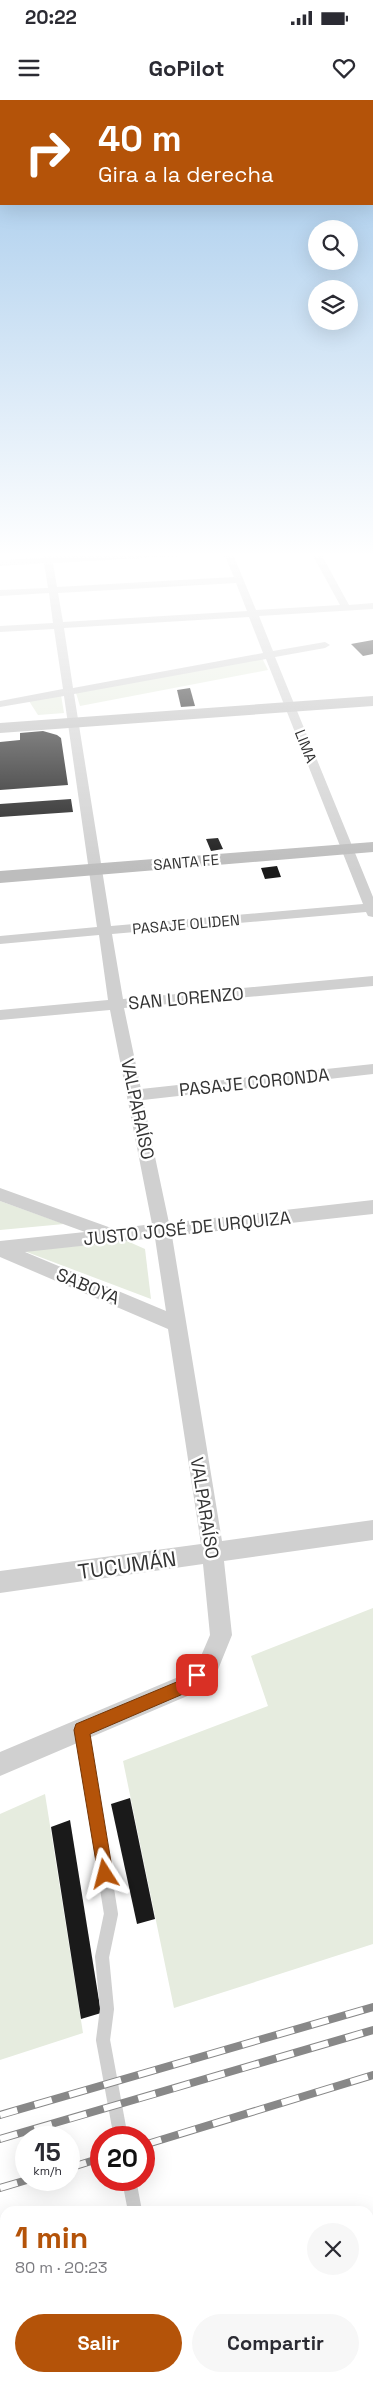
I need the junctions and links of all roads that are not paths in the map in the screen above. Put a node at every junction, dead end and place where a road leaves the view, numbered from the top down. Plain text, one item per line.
1 (65, 658) edge
2 (249, 658) edge
3 (269, 658) edge
4 (70, 691) junction
5 (373, 701) edge
6 (0, 704) edge
7 (290, 707) junction
8 (74, 722) junction
9 (0, 728) edge
10 (373, 847) edge
11 (347, 849) junction
12 (95, 869) junction
13 (0, 877) edge
14 (372, 909) edge
15 (105, 931) junction
16 (0, 940) edge
17 (373, 981) edge
18 (116, 1004) junction
19 (0, 1015) edge
20 (373, 1069) edge
21 (135, 1095) junction
22 (0, 1194) edge
23 (373, 1208) edge
24 (162, 1230) junction
25 (114, 1236) junction
26 (0, 1248) edge
27 (177, 1324) junction
28 (373, 1530) edge
29 (213, 1552) junction
30 (0, 1582) edge
31 (82, 1730) junction
32 (0, 1764) edge
33 (118, 2126) edge
34 (131, 2191) edge
35 (134, 2206) edge

1 - 4 street, VALPARAÍSO
2 - 4 street
3 - 7 street, LIMA
4 - 6 street
4 - 8 street, VALPARAÍSO
5 - 7 main road
7 - 8 main road
7 - 11 street, LIMA
8 - 9 main road
8 - 12 street, VALPARAÍSO
10 - 11 main road, SANTA FE
11 - 12 main road, SANTA FE
11 - 14 street, LIMA
12 - 13 main road, SANTA FE
12 - 15 street, VALPARAÍSO
14 - 15 street, PASAJE OLIDEN
15 - 16 street, PASAJE OLIDEN
15 - 18 street, VALPARAÍSO
17 - 18 street, SAN LORENZO
18 - 19 street, SAN LORENZO
18 - 21 street, VALPARAÍSO
20 - 21 street, PASAJE CORONDA
21 - 24 street, VALPARAÍSO
22 - 25 street
23 - 24 street, JUSTO JOSÉ DE URQUIZA
24 - 25 street, JUSTO JOSÉ DE URQUIZA
24 - 27 street, VALPARAÍSO
25 - 26 street, JUSTO JOSÉ DE URQUIZA
26 - 27 street, SABOYA
27 - 29 street, VALPARAÍSO
28 - 29 street, TUCUMÁN
29 - 30 street, TUCUMÁN
29 - 31 street, VALPARAÍSO
31 - 32 street
31 - 33 lane
34 - 35 lane

